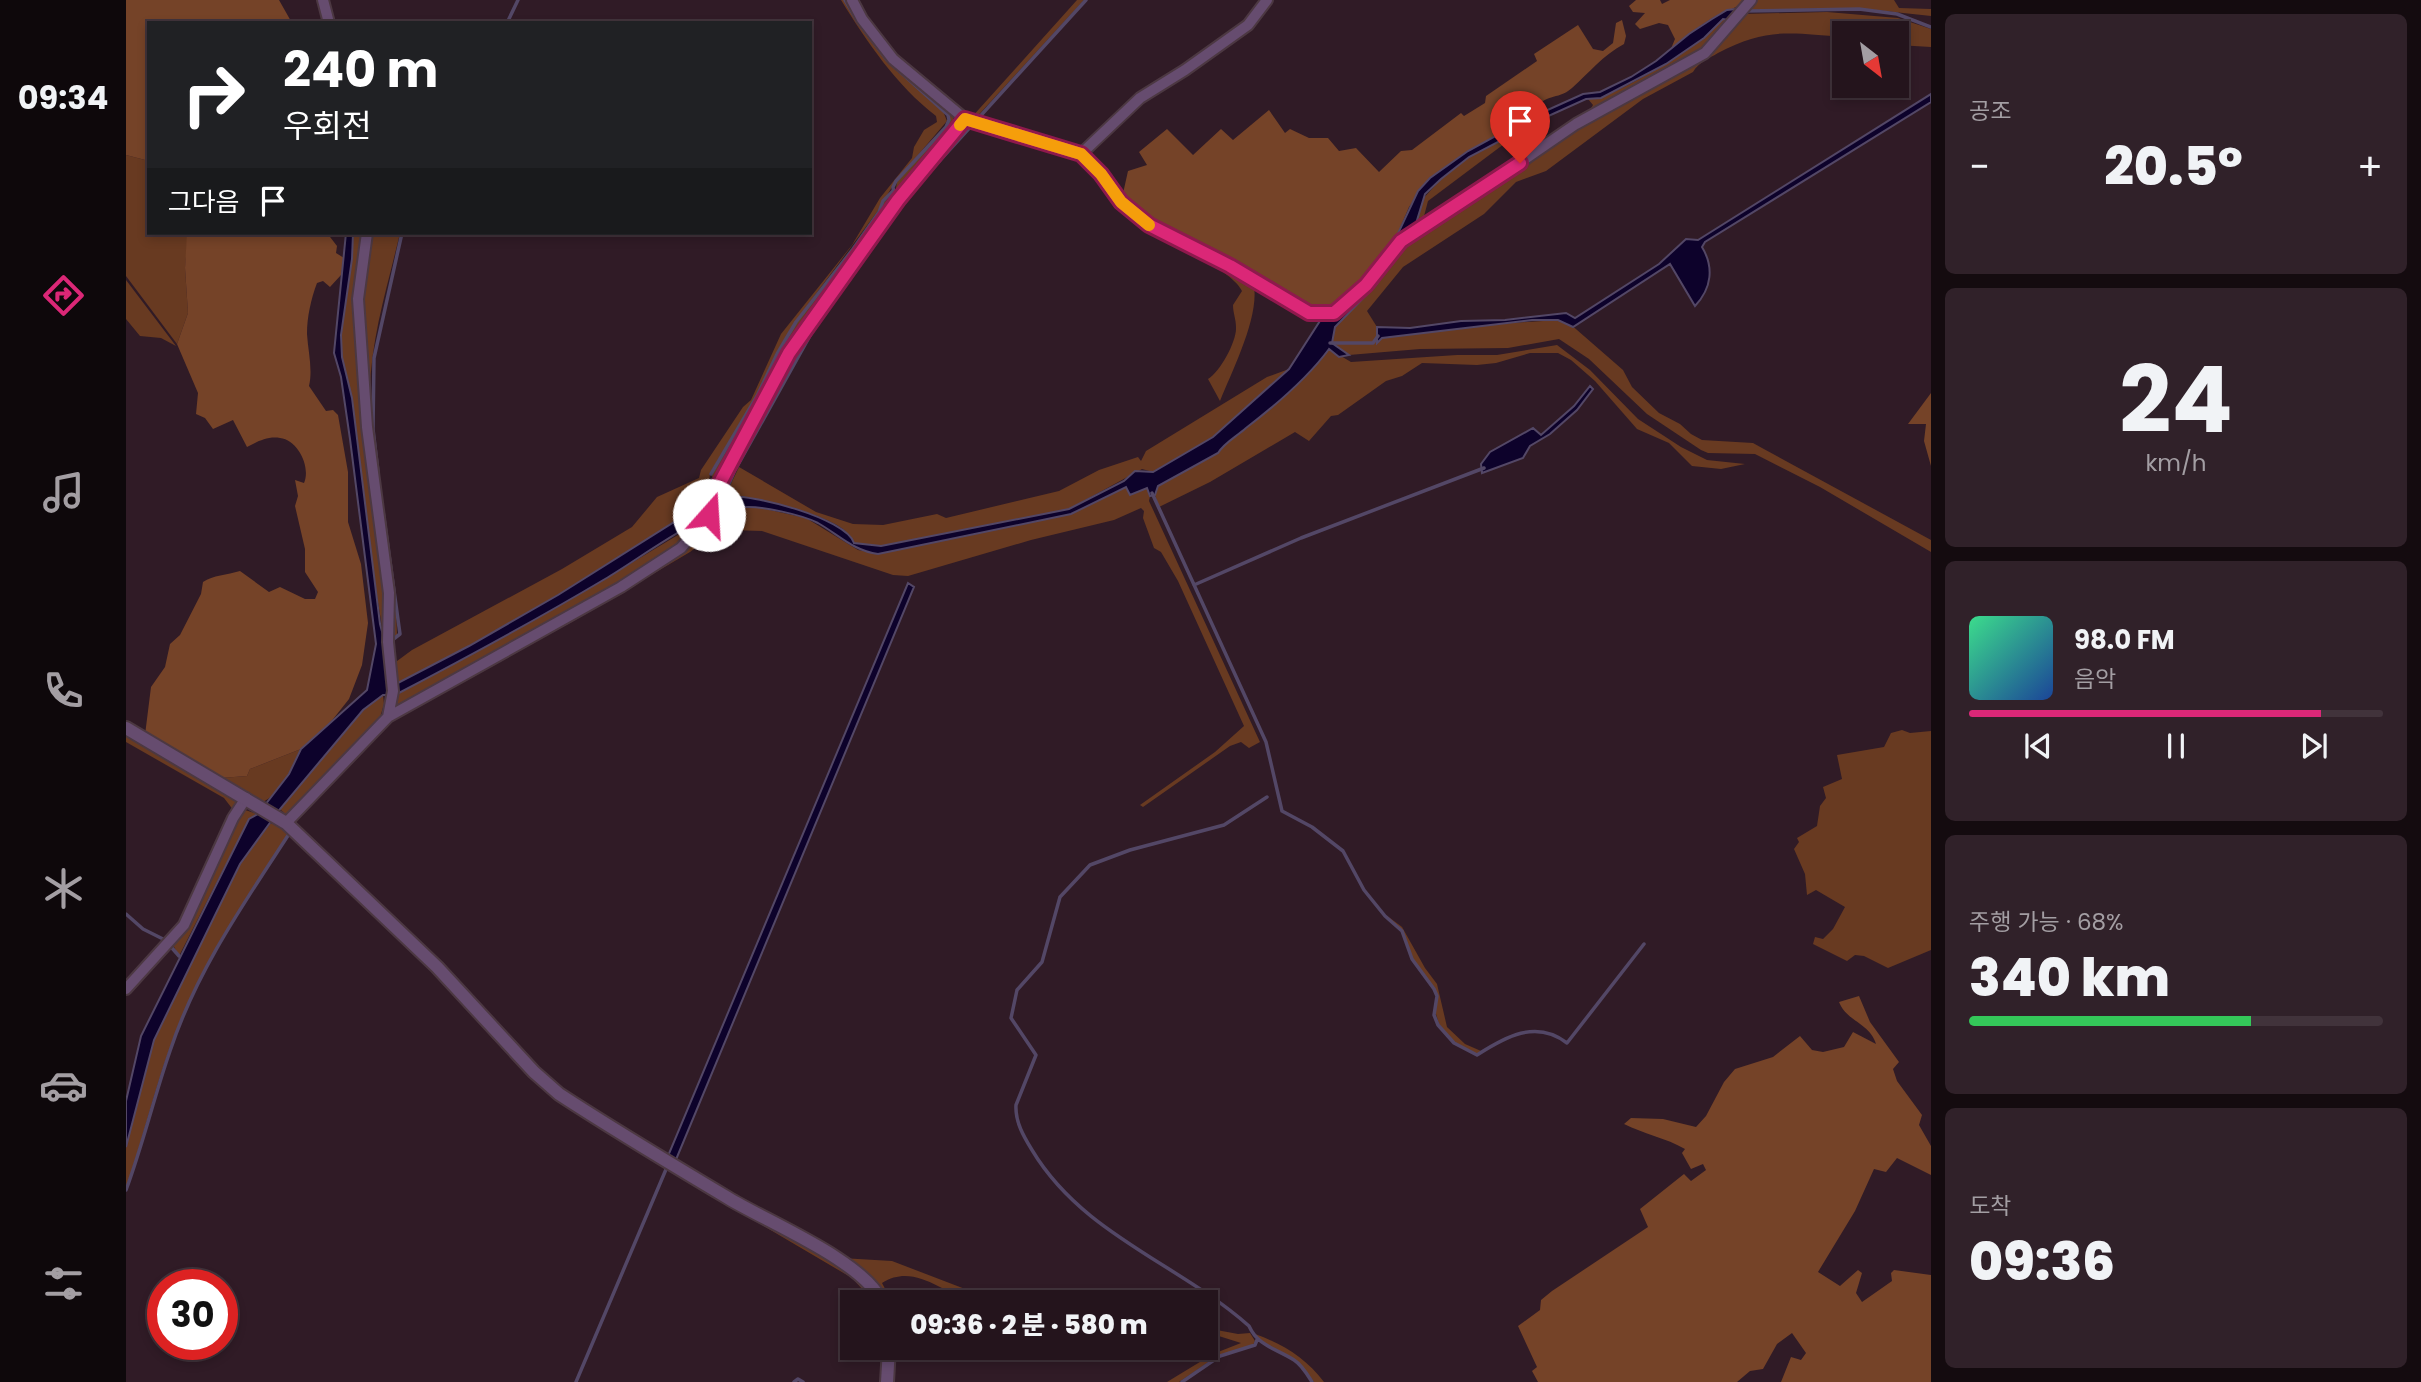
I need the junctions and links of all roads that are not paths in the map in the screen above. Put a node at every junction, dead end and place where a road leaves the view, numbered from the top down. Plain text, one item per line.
1 (323, 0) edge
2 (852, 0) edge
3 (1267, 0) edge
4 (1751, 0) edge
5 (328, 21) edge
6 (965, 119) junction
7 (1081, 154) junction
8 (367, 235) edge
9 (388, 718) junction
10 (126, 728) edge
11 (246, 798) junction
12 (285, 822) junction
13 (126, 989) edge
14 (873, 1290) edge
15 (888, 1360) edge
16 (887, 1382) edge

1 - 5 street
2 - 6 street
3 - 7 street
4 - 7 street
6 - 7 street
6 - 9 street
8 - 9 street
9 - 12 street
10 - 11 street
11 - 12 street
11 - 13 street
12 - 14 street
15 - 16 street

